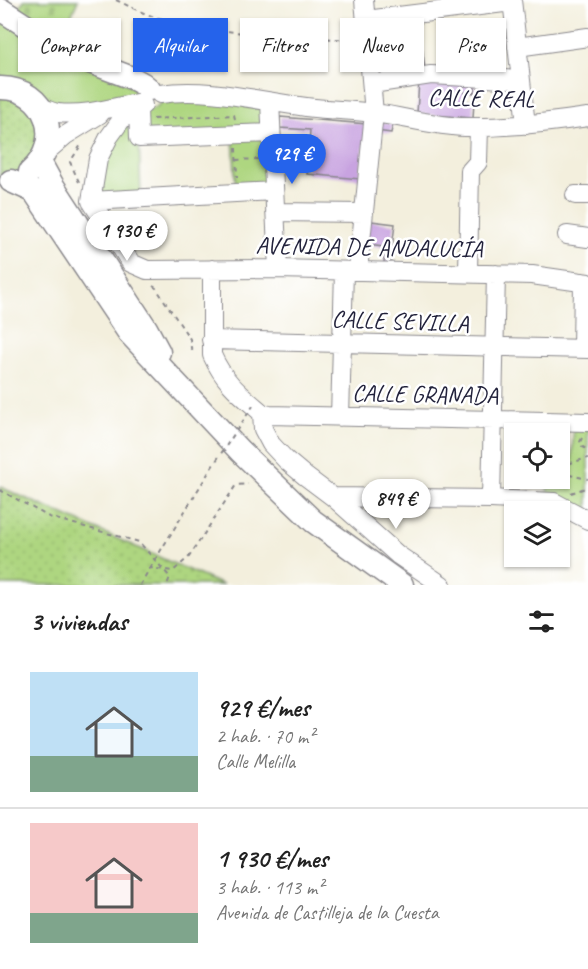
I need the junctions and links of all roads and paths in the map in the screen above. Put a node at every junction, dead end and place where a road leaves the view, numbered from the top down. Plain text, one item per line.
1 (116, 0) edge
2 (364, 0) edge
3 (512, 1) edge
4 (0, 9) edge
5 (366, 18) edge
6 (381, 18) edge
7 (588, 37) edge
8 (340, 39) edge
9 (517, 47) junction
10 (371, 72) edge
11 (521, 80) junction
12 (372, 84) junction
13 (0, 88) edge
14 (270, 102) junction
15 (145, 103) junction
16 (40, 107) junction
17 (112, 107) junction
18 (374, 113) junction
19 (588, 117) edge
20 (526, 126) junction
21 (479, 127) junction
22 (271, 133) junction
23 (235, 135) junction
24 (43, 158) junction
25 (273, 158) junction
26 (236, 160) junction
27 (6, 181) edge
28 (274, 191) junction
29 (238, 193) junction
30 (91, 201) junction
31 (275, 212) junction
32 (364, 213) junction
33 (567, 235) dead end
34 (588, 238) edge
35 (212, 269) junction
36 (278, 269) junction
37 (351, 271) junction
38 (468, 273) junction
39 (496, 274) junction
40 (586, 283) edge
41 (211, 340) junction
42 (342, 343) junction
43 (495, 347) junction
44 (585, 349) edge
45 (176, 383) junction
46 (257, 410) junction
47 (340, 417) junction
48 (493, 420) junction
49 (587, 428) edge
50 (588, 450) edge
51 (588, 458) edge
52 (570, 463) edge
53 (570, 475) edge
54 (588, 479) edge
55 (252, 484) dead end
56 (0, 490) edge
57 (333, 497) junction
58 (491, 498) junction
59 (588, 520) edge
60 (150, 568) junction
61 (140, 585) edge
62 (167, 585) edge
63 (402, 585) edge
64 (442, 585) edge

1 - 8 path
2 - 5 street
3 - 6 street
3 - 9 street
4 - 15 main road
7 - 9 street
9 - 11 street
10 - 12 street
11 - 12 street
11 - 20 street
12 - 18 street
13 - 16 main road
14 - 15 street, CALLE REAL
14 - 18 street, CALLE REAL
14 - 22 street
15 - 17 street, CALLE REAL
15 - 23 path
15 - 23 street
15 - 30 street
16 - 17 street, CALLE REAL
16 - 24 main road
17 - 24 street
18 - 21 street, CALLE REAL
18 - 32 street
19 - 20 street, CALLE REAL
20 - 21 street, CALLE REAL
21 - 38 street
22 - 23 street
22 - 25 street
23 - 26 path
24 - 27 main road
24 - 45 main road
25 - 26 path
25 - 28 street
26 - 29 path
27 - 45 main road
28 - 29 street
28 - 31 street
29 - 30 street
30 - 35 street, AVENIDA DE ANDALUCÍA
31 - 32 street
31 - 36 street
32 - 37 street
33 - 34 street
35 - 36 street, AVENIDA DE ANDALUCÍA
35 - 41 street
36 - 37 street, AVENIDA DE ANDALUCÍA
37 - 38 street, AVENIDA DE ANDALUCÍA
37 - 42 street
38 - 39 street, AVENIDA DE ANDALUCÍA
39 - 40 street, AVENIDA DE ANDALUCÍA
39 - 43 street
40 - 44 street
41 - 42 street, CALLE SEVILLA
41 - 46 street
42 - 43 street, CALLE SEVILLA
42 - 47 street
43 - 44 street, CALLE SEVILLA
43 - 48 street
45 - 63 main road
46 - 47 street, CALLE GRANADA
46 - 57 street
46 - 60 path, bridge
47 - 48 street, CALLE GRANADA
48 - 49 street, CALLE GRANADA
48 - 58 street
49 - 50 path
51 - 52 path
53 - 54 path
55 - 60 path
56 - 62 path
57 - 58 street
57 - 64 street
58 - 59 street
60 - 61 path

